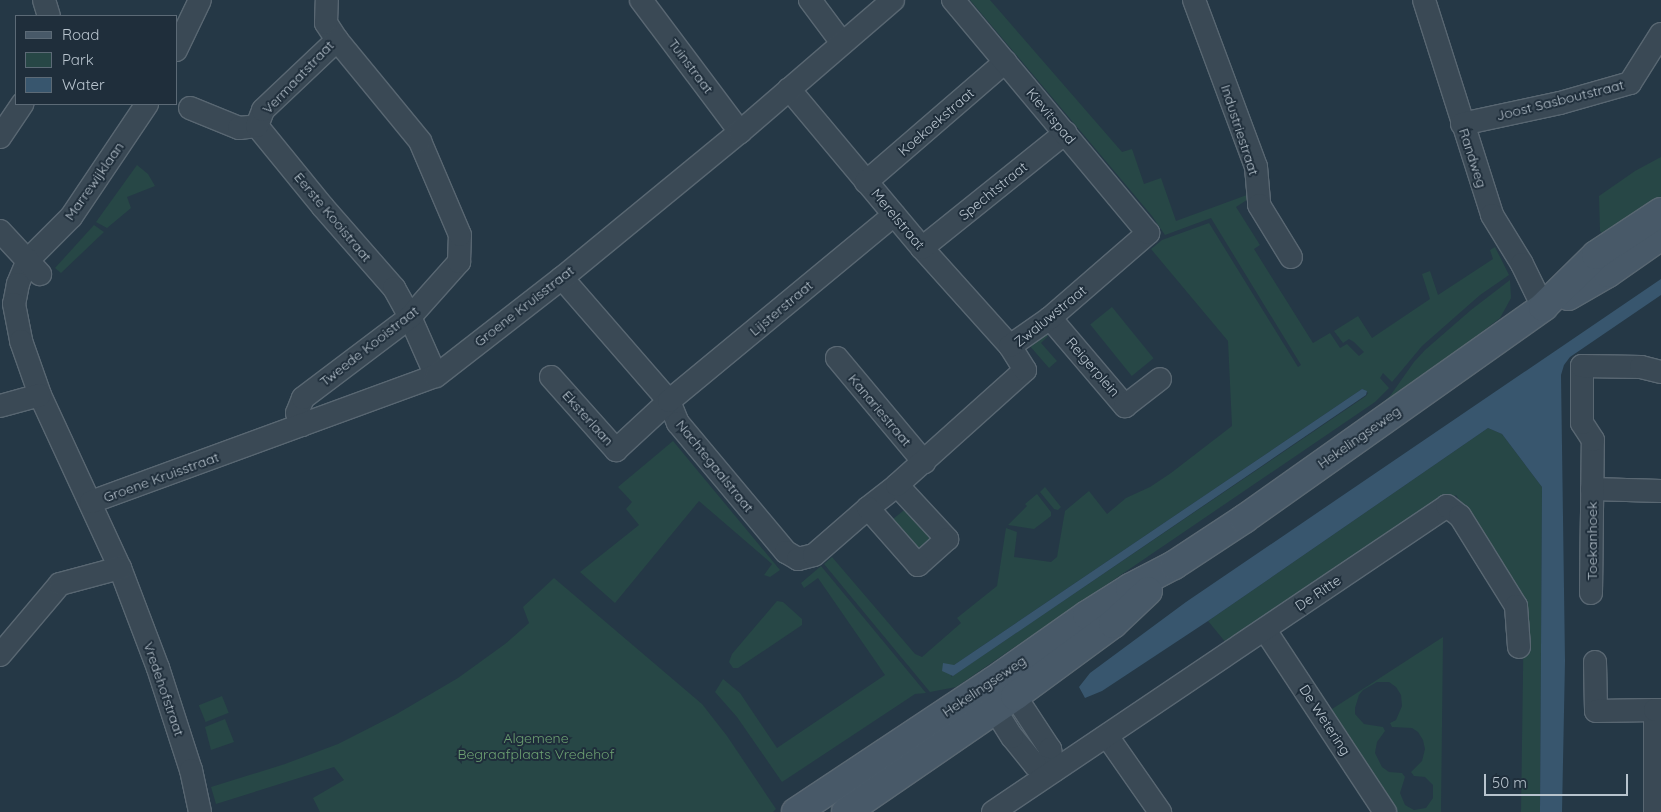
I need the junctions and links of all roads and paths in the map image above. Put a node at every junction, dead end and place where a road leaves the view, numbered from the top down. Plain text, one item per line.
1 (44, 0) edge
2 (200, 0) edge
3 (327, 0) edge
4 (641, 0) edge
5 (810, 0) edge
6 (893, 0) edge
7 (953, 0) edge
8 (1194, 0) edge
9 (1424, 0) edge
10 (49, 15) edge
11 (1661, 34) edge
12 (337, 40) junction
13 (842, 42) junction
14 (178, 46) edge
15 (1005, 62) junction
16 (789, 90) junction
17 (21, 105) edge
18 (146, 105) edge
19 (190, 108) dead end
20 (1462, 124) junction
21 (257, 126) junction
22 (740, 132) junction
23 (1065, 133) junction
24 (0, 136) edge
25 (866, 182) junction
26 (1661, 212) edge
27 (894, 215) junction
28 (0, 230) edge
29 (1148, 233) joint
30 (1661, 236) edge
31 (922, 248) junction
32 (1291, 257) dead end
33 (34, 267) junction
34 (562, 278) junction
35 (1543, 306) junction
36 (410, 317) junction
37 (1050, 318) junction
38 (1010, 346) junction
39 (837, 358) dead end
40 (1661, 372) edge
41 (436, 376) junction
42 (551, 377) dead end
43 (1160, 379) dead end
44 (40, 395) junction
45 (669, 401) junction
46 (0, 406) edge
47 (302, 425) junction
48 (924, 462) junction
49 (897, 485) junction
50 (1592, 489) junction
51 (1661, 491) edge
52 (91, 502) junction
53 (868, 508) junction
54 (1174, 565) junction
55 (120, 568) junction
56 (1591, 593) dead end
57 (1265, 630) junction
58 (1519, 647) dead end
59 (0, 655) edge
60 (1595, 662) dead end
61 (992, 682) junction
62 (1005, 703) junction
63 (1658, 710) edge
64 (1107, 736) junction
65 (1053, 771) junction
66 (1658, 775) edge
67 (200, 812) edge
68 (796, 812) edge
69 (846, 812) edge
70 (993, 812) edge
71 (1160, 812) edge
72 (1385, 812) edge
73 (1655, 812) edge

1 - 10 street
2 - 14 street
3 - 12 street, Vermaatstraat
4 - 22 street, Tuinstraat
5 - 13 street
6 - 13 street, Groene Kruisstraat
7 - 15 street, Kievitspad
8 - 32 street, Industriestraat
9 - 20 street, Randweg
11 - 20 street, Joost Sasboutstraat
12 - 21 street, Vermaatstraat
12 - 36 street, Tweede Kooistraat
13 - 16 street, Groene Kruisstraat
15 - 23 street, Kievitspad
15 - 25 street, Koekoekstraat
16 - 22 street, Groene Kruisstraat
16 - 25 street, Merelstraat
17 - 24 street
18 - 33 street, Marrewijklaan
19 - 21 street
20 - 35 street, Randweg
21 - 36 street, Eerste Kooistraat
22 - 34 street, Groene Kruisstraat
23 - 29 street, Kievitspad
23 - 31 street, Spechtstraat
25 - 27 street, Merelstraat
26 - 35 street, Hekelingseweg
27 - 31 street, Merelstraat
27 - 45 street, Lijsterstraat
28 - 33 street
29 - 37 street, Zwaluwstraat
30 - 35 street, Hekelingseweg
31 - 38 street, Merelstraat
33 - 44 street, Marrewijklaan
34 - 41 street, Groene Kruisstraat
34 - 45 street, Nachtegaalstraat
35 - 54 street, Hekelingseweg
36 - 41 street, Eerste Kooistraat
36 - 47 street, Tweede Kooistraat
37 - 38 street, Zwaluwstraat
37 - 43 street, Reigerplein
38 - 48 street, Zwaluwstraat
39 - 48 street, Kanariestraat
40 - 50 street, Toekanhoek
41 - 47 street, Groene Kruisstraat
42 - 45 street, Eksterlaan
44 - 46 street
44 - 52 street, Marrewijklaan
45 - 53 street, Nachtegaalstraat
47 - 52 street, Groene Kruisstraat
48 - 49 street, Zwaluwstraat
49 - 53 street, Nachtegaalstraat
49 - 53 street
50 - 51 street, Toekanhoek
50 - 56 street, Toekanhoek
52 - 55 street, Vredehofstraat
54 - 61 street, Hekelingseweg
54 - 62 street, Hekelingseweg
55 - 59 street
55 - 67 street, Vredehofstraat
57 - 58 street, De Ritte
57 - 64 street, De Ritte
57 - 72 street, De Wetering
60 - 63 street
61 - 62 street
61 - 68 street, Hekelingseweg
62 - 65 street
62 - 69 street, Hekelingseweg
63 - 66 street
64 - 65 street, De Ritte
64 - 71 street
65 - 70 street, De Ritte
66 - 73 street

